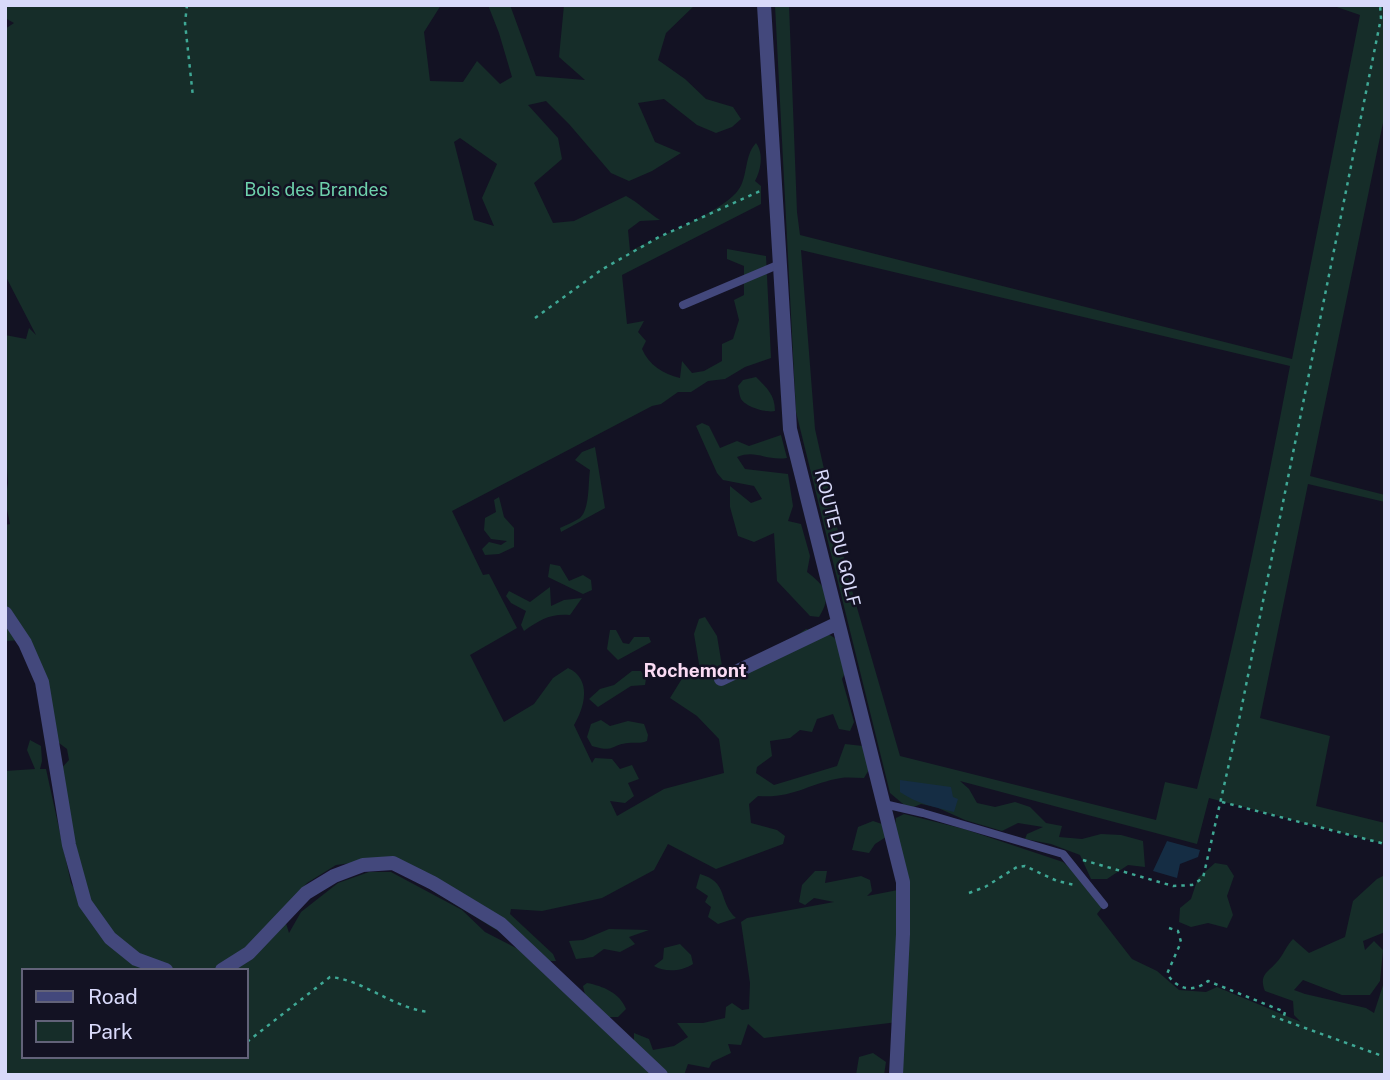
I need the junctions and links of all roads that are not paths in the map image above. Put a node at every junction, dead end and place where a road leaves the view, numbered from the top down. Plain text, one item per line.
1 (764, 5) edge
2 (780, 264) junction
3 (684, 305) dead end
4 (5, 613) edge
5 (838, 623) junction
6 (721, 679) dead end
7 (884, 804) junction
8 (1104, 905) dead end
9 (161, 968) edge
10 (225, 968) edge
11 (661, 1075) edge
12 (896, 1075) edge

1 - 2 street, ROUTE DU GOLF
2 - 3 lane
2 - 5 street, ROUTE DU GOLF
4 - 9 street
5 - 6 street
5 - 7 street, ROUTE DU GOLF
7 - 8 lane
7 - 12 street, ROUTE DU GOLF
10 - 11 street

